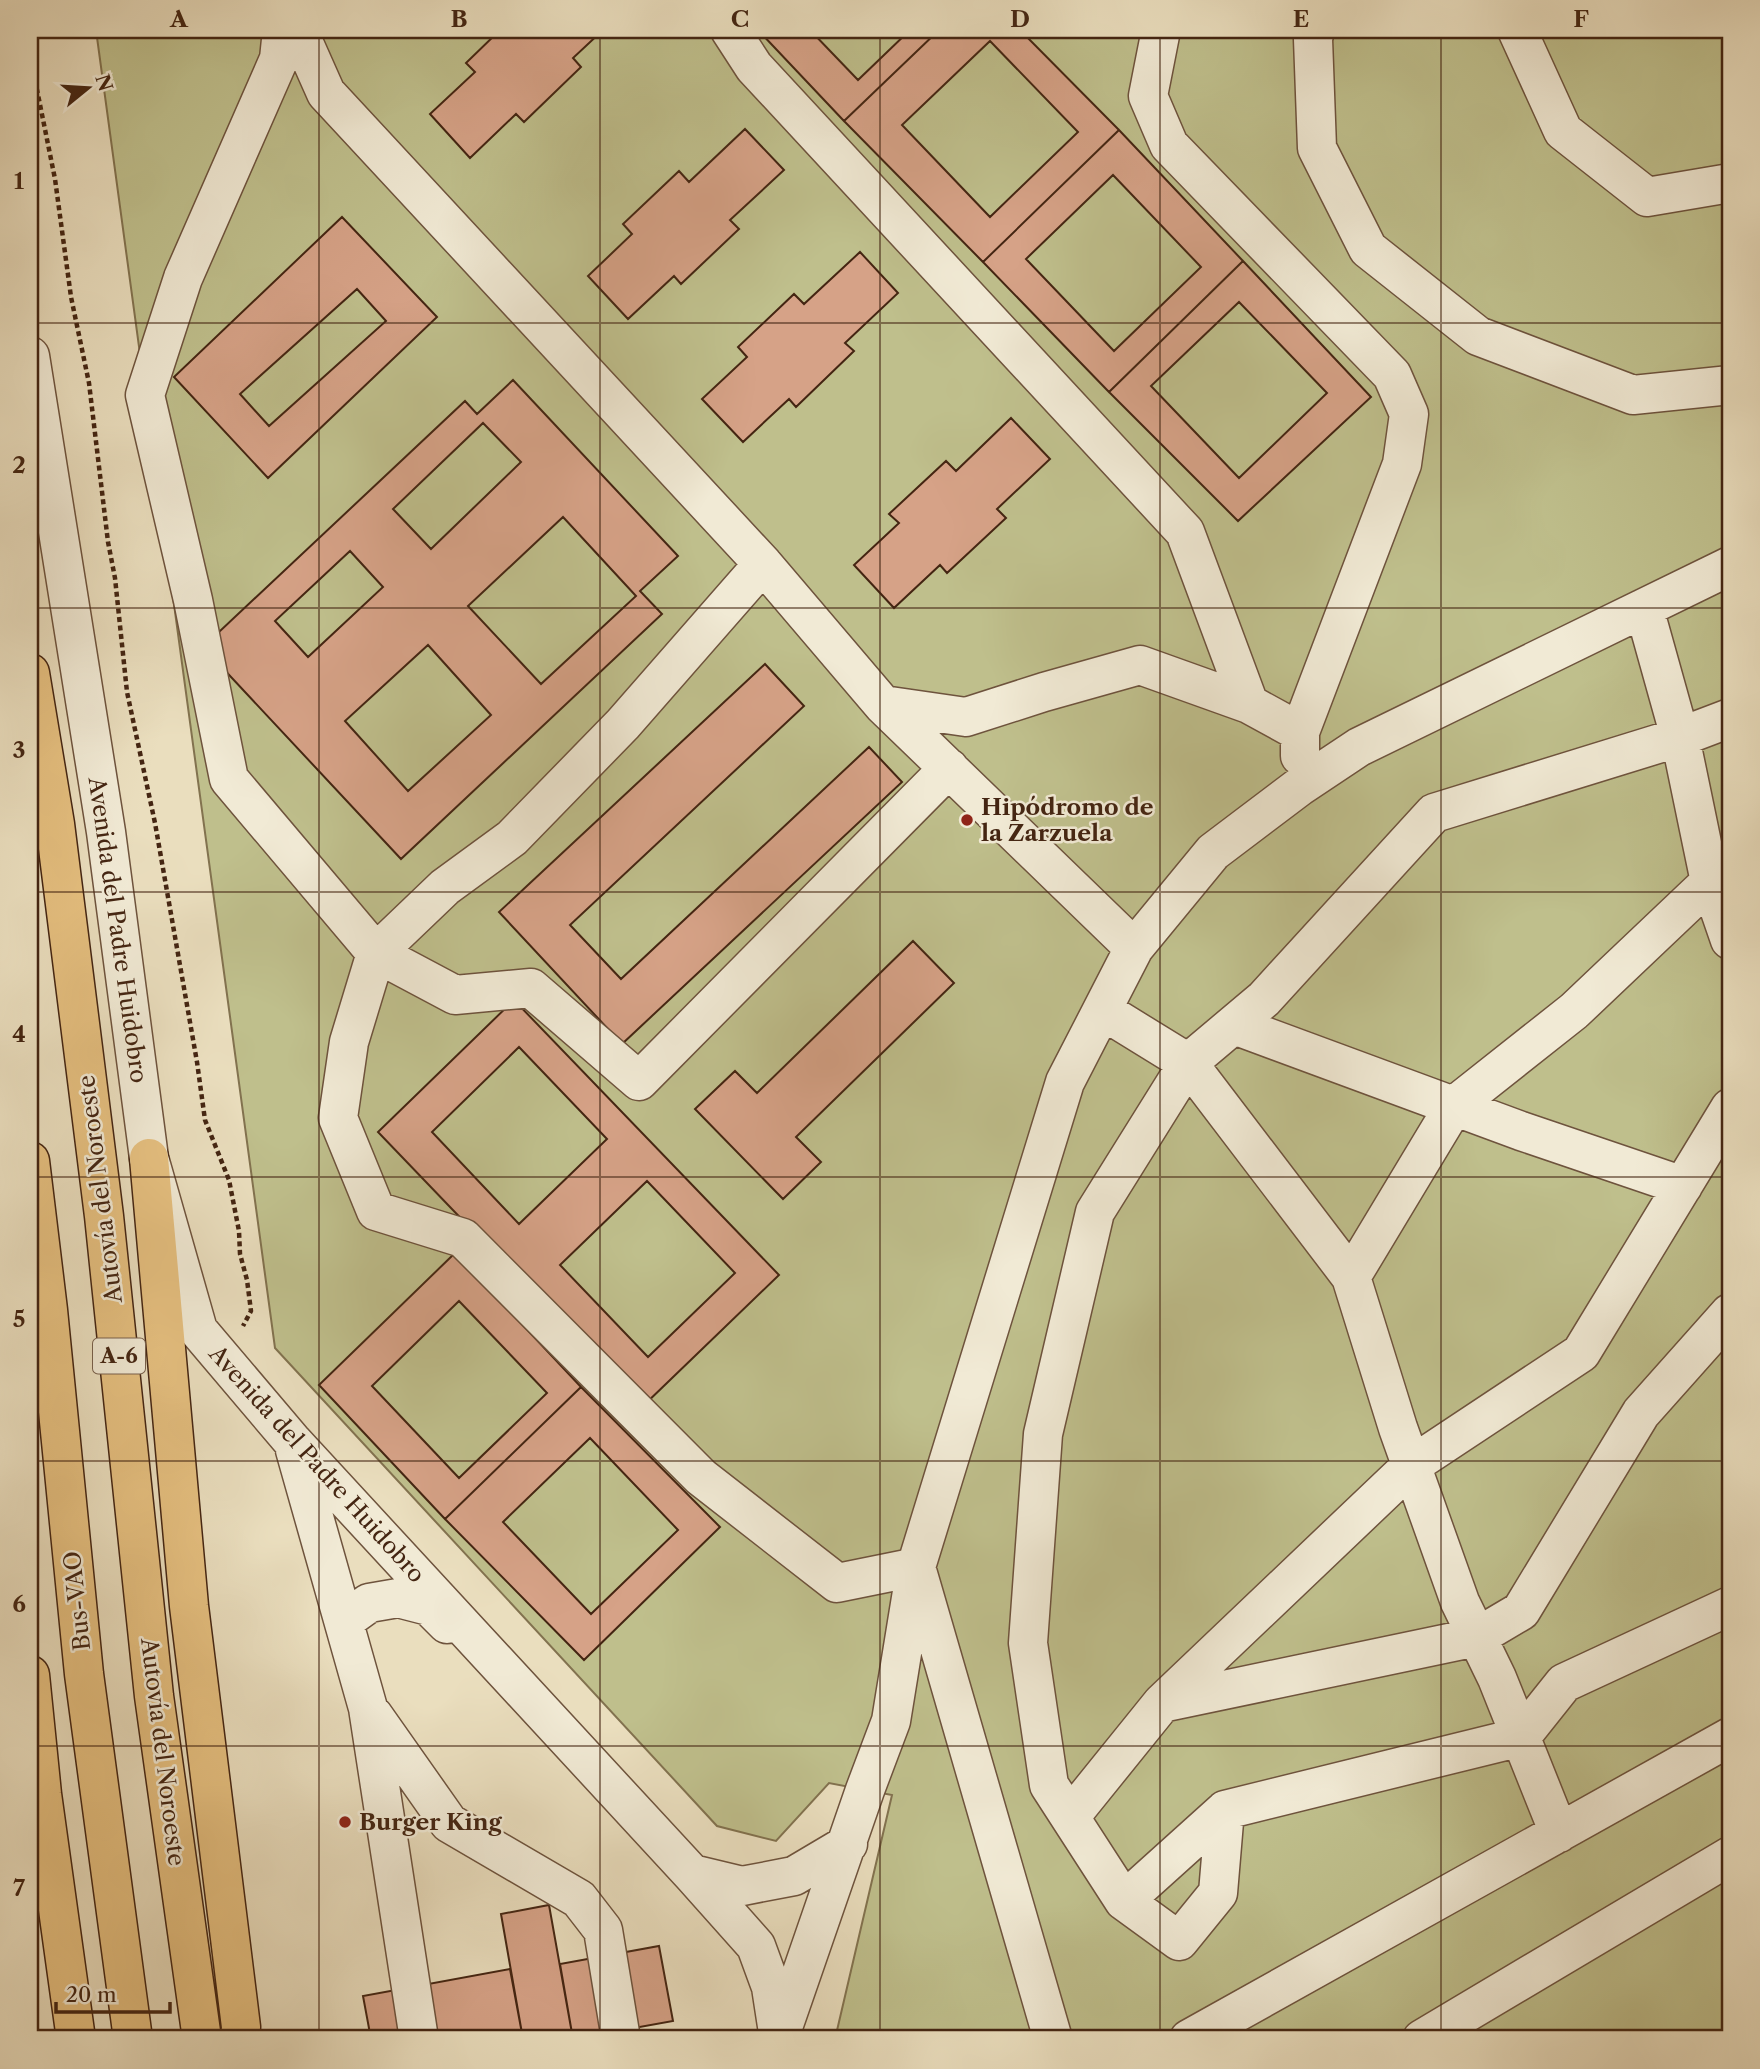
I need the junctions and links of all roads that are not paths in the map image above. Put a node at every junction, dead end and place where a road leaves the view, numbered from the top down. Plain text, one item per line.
1 (282, 30) edge
2 (298, 30) edge
3 (730, 30) edge
4 (1161, 30) edge
5 (1315, 30) edge
6 (1517, 30) edge
7 (1730, 183) edge
8 (30, 356) edge
9 (1730, 385) edge
10 (763, 564) junction
11 (1730, 566) edge
12 (1644, 608) junction
13 (30, 673) edge
14 (1249, 704) junction
15 (883, 705) junction
16 (1730, 718) edge
17 (1300, 732) junction
18 (1680, 737) junction
19 (949, 768) junction
20 (1299, 787) junction
21 (1720, 877) edge
22 (1730, 940) edge
23 (1133, 948) junction
24 (376, 953) junction
25 (1102, 1010) junction
26 (1234, 1025) junction
27 (1188, 1063) junction
28 (1454, 1106) junction
29 (1730, 1108) edge
30 (149, 1158) junction
31 (30, 1161) edge
32 (1683, 1186) junction
33 (1350, 1277) junction
34 (1730, 1313) edge
35 (293, 1442) junction
36 (1412, 1465) junction
37 (916, 1567) junction
38 (1730, 1606) edge
39 (344, 1621) junction
40 (1477, 1637) junction
41 (30, 1675) edge
42 (1162, 1703) junction
43 (368, 1708) junction
44 (1521, 1737) junction
45 (1730, 1737) edge
46 (567, 1739) junction
47 (1225, 1810) junction
48 (1070, 1818) junction
49 (1559, 1833) junction
50 (848, 1844) junction
51 (1730, 1856) edge
52 (692, 1874) junction
53 (1124, 1900) junction
54 (76, 2039) edge
55 (133, 2039) edge
56 (202, 2039) edge
57 (240, 2039) edge
58 (419, 2039) edge
59 (621, 2039) edge
60 (779, 2039) edge
61 (1053, 2039) edge
62 (1189, 2039) edge
63 (1422, 2039) edge

1 - 24 street
2 - 10 street
3 - 14 street
4 - 17 street
5 - 9 street
6 - 7 street
8 - 30 street, Avenida del Padre Huidobro
10 - 15 street
10 - 24 street
11 - 12 street
12 - 18 street
12 - 20 street
13 - 56 highway, Autovía del Noroeste / A-6
14 - 15 street
14 - 17 street
15 - 19 street
16 - 18 street
17 - 20 street
18 - 21 street
18 - 26 street
19 - 23 street
19 - 24 street
20 - 23 street
21 - 22 street
21 - 28 street
23 - 25 street
24 - 37 street
25 - 27 street
25 - 37 street
26 - 27 street
26 - 28 street
27 - 33 street
27 - 48 street
28 - 32 street
28 - 33 street
29 - 32 street
30 - 35 street, Avenida del Padre Huidobro
30 - 57 highway
31 - 55 highway, Bus-VAO
32 - 36 street
33 - 36 street
34 - 40 street
35 - 39 street
35 - 46 street, Avenida del Padre Huidobro
36 - 40 street
36 - 42 street
37 - 50 street
37 - 61 street
38 - 44 street
39 - 43 street
39 - 46 street
40 - 42 street
40 - 44 street
41 - 54 highway
42 - 48 street
43 - 58 street
43 - 59 street
44 - 47 street
44 - 49 street
45 - 49 street
46 - 52 street, Avenida del Padre Huidobro
47 - 53 street
47 - 53 street
48 - 53 street
49 - 62 street
50 - 52 street
50 - 60 street
51 - 63 street
52 - 60 street, Avenida del Padre Huidobro

